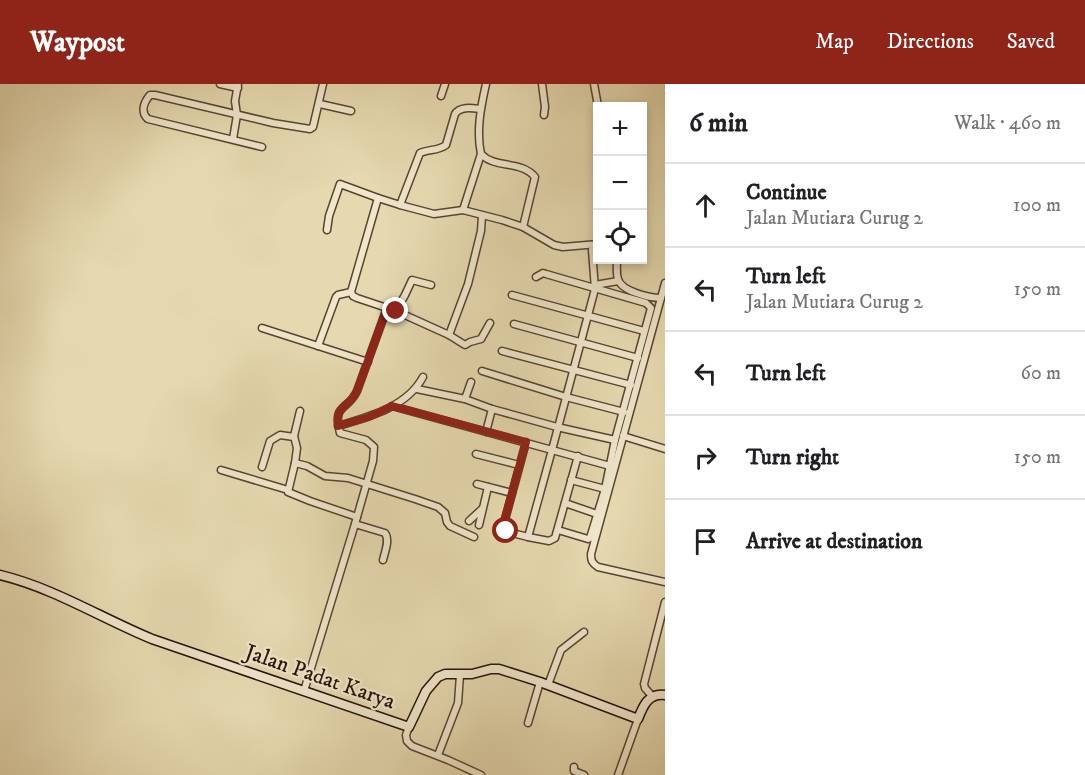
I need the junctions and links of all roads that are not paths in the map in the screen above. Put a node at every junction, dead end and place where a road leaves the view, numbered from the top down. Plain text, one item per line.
1 (220, 84) edge
2 (323, 84) edge
3 (445, 84) edge
4 (486, 84) edge
5 (542, 84) edge
6 (594, 84) edge
7 (238, 86) edge
8 (441, 96) dead end
9 (597, 102) edge
10 (320, 104) junction
11 (480, 109) junction
12 (351, 111) dead end
13 (237, 115) junction
14 (544, 115) dead end
15 (233, 140) junction
16 (262, 147) dead end
17 (481, 154) junction
18 (378, 198) junction
19 (400, 205) junction
20 (463, 210) junction
21 (482, 216) junction
22 (523, 227) junction
23 (327, 230) dead end
24 (593, 244) edge
25 (592, 250) dead end
26 (616, 264) edge
27 (536, 277) dead end
28 (618, 281) junction
29 (665, 283) edge
30 (431, 285) dead end
31 (595, 287) junction
32 (351, 292) junction
33 (512, 295) dead end
34 (661, 298) junction
35 (387, 308) junction
36 (396, 311) junction
37 (587, 315) junction
38 (490, 323) dead end
39 (513, 324) dead end
40 (262, 328) dead end
41 (644, 331) junction
42 (449, 335) junction
43 (580, 342) junction
44 (318, 346) junction
45 (502, 351) dead end
46 (638, 358) junction
47 (368, 362) junction
48 (573, 369) junction
49 (482, 371) dead end
50 (423, 377) dead end
51 (471, 382) dead end
52 (631, 385) junction
53 (417, 389) junction
54 (566, 397) junction
55 (465, 399) junction
56 (392, 406) junction
57 (492, 409) junction
58 (300, 411) dead end
59 (624, 412) junction
60 (338, 426) junction
61 (557, 427) junction
62 (486, 432) junction
63 (623, 436) junction
64 (294, 437) junction
65 (615, 440) junction
66 (526, 442) junction
67 (665, 449) edge
68 (552, 450) junction
69 (476, 454) dead end
70 (578, 456) junction
71 (295, 463) junction
72 (519, 465) junction
73 (610, 466) junction
74 (262, 467) dead end
75 (220, 470) dead end
76 (571, 480) junction
77 (477, 484) dead end
78 (366, 485) junction
79 (488, 487) junction
80 (605, 489) junction
81 (288, 490) junction
82 (512, 494) junction
83 (565, 503) junction
84 (483, 509) junction
85 (597, 514) junction
86 (356, 521) junction
87 (469, 521) dead end
88 (479, 525) dead end
89 (558, 530) junction
90 (474, 537) dead end
91 (528, 537) junction
92 (383, 560) dead end
93 (0, 575) edge
94 (665, 582) edge
95 (665, 602) edge
96 (584, 632) dead end
97 (460, 675) junction
98 (544, 683) junction
99 (304, 691) junction
100 (665, 695) edge
101 (652, 696) junction
102 (638, 719) junction
103 (528, 723) dead end
104 (409, 727) junction
105 (438, 755) junction
106 (574, 767) dead end
107 (481, 775) edge
108 (584, 775) edge
109 (620, 775) edge

1 - 7 street
2 - 10 street
3 - 8 street
4 - 11 street
5 - 14 street
6 - 9 street
7 - 13 street
10 - 12 street
10 - 13 street
11 - 17 street
11 - 19 street
13 - 15 street
13 - 15 street
15 - 16 street
17 - 20 street
17 - 22 street
18 - 19 street
18 - 23 street
18 - 32 street
19 - 20 street
20 - 21 street
21 - 22 street
21 - 42 street
22 - 24 street
25 - 31 street
26 - 28 street
27 - 31 street
28 - 31 street
28 - 34 street
29 - 34 street
30 - 36 street
31 - 37 street
31 - 41 street
32 - 35 street
32 - 44 street
33 - 37 street
34 - 63 street
35 - 36 street
35 - 47 street
36 - 42 street
37 - 41 street
37 - 43 street
38 - 42 street
39 - 43 street
40 - 44 street
41 - 46 street
43 - 46 street
43 - 48 street
44 - 47 street
45 - 48 street
46 - 52 street
47 - 60 street
48 - 52 street
48 - 54 street
49 - 54 street
50 - 53 street
51 - 55 street
52 - 59 street
53 - 55 street
53 - 56 street
54 - 59 street
54 - 61 street
55 - 57 street
56 - 60 street
56 - 62 street
57 - 61 street
57 - 62 street
58 - 64 street
59 - 65 street
60 - 78 street
61 - 65 street
61 - 68 street
62 - 66 street
63 - 67 street
63 - 94 street
64 - 71 street
64 - 74 street
65 - 73 street
66 - 68 street
66 - 72 street
68 - 70 street
68 - 91 street
69 - 72 street
70 - 73 street
70 - 76 street
71 - 78 street
71 - 81 street
72 - 82 street
73 - 80 street
75 - 81 street
76 - 80 street
76 - 83 street
77 - 79 street
78 - 86 street
78 - 90 street
79 - 82 street
79 - 84 street
80 - 85 street
81 - 86 street
82 - 91 street
83 - 85 street
83 - 89 street
84 - 87 street
84 - 88 street
85 - 89 street
86 - 92 street
86 - 99 street
89 - 91 street
93 - 99 street, Jalan Padat Karya
95 - 101 street
96 - 98 street
97 - 98 street, Jalan Padat Karya
97 - 104 street, Jalan Padat Karya
97 - 105 street
98 - 102 street, Jalan Padat Karya
98 - 103 street
99 - 104 street, Jalan Padat Karya
100 - 101 street
101 - 102 street
102 - 109 street
104 - 105 street
105 - 107 street
106 - 108 street

